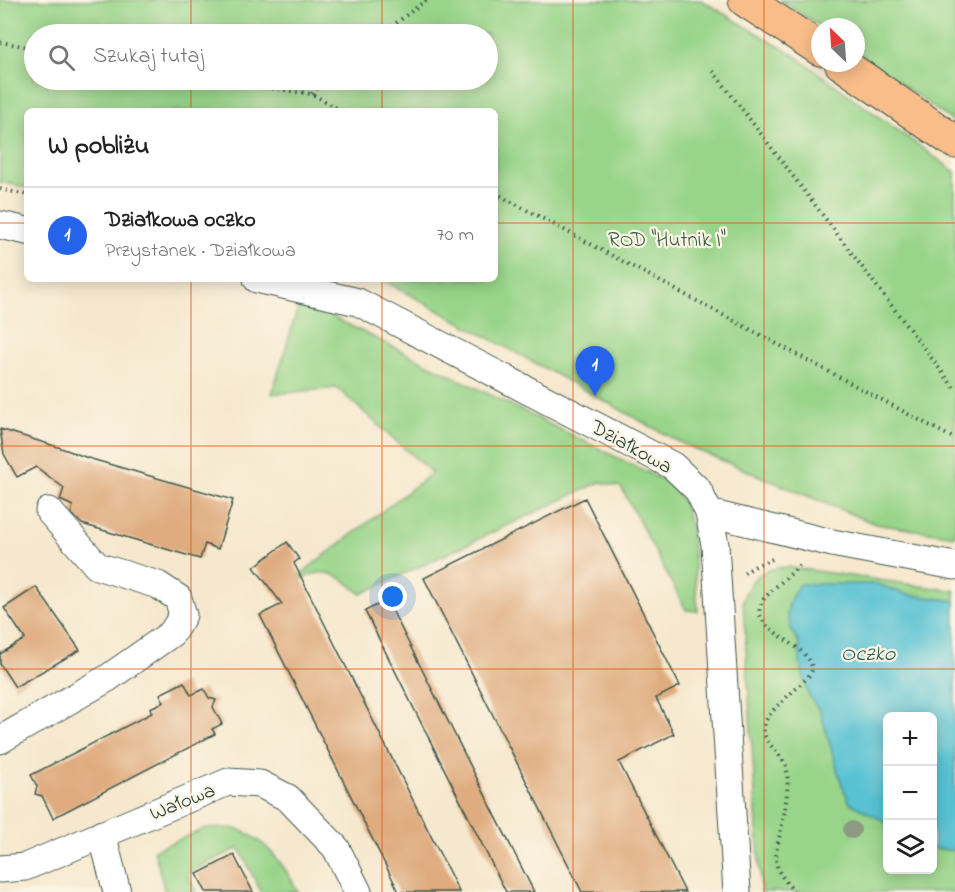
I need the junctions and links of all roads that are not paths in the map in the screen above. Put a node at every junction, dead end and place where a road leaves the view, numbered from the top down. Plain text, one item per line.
1 (745, 0) edge
2 (811, 43) edge
3 (854, 72) edge
4 (955, 142) edge
5 (0, 225) edge
6 (24, 230) edge
7 (270, 282) edge
8 (49, 511) dead end
9 (709, 513) junction
10 (955, 566) edge
11 (0, 740) edge
12 (102, 834) junction
13 (0, 869) edge
14 (117, 892) edge
15 (357, 892) edge
16 (736, 892) edge

1 - 2 main road
3 - 4 main road
5 - 6 street
7 - 9 street, Działkowa
8 - 11 street
9 - 10 street
9 - 16 street, Działkowa
12 - 13 street, Wałowa
12 - 14 street
12 - 15 street, Wałowa

